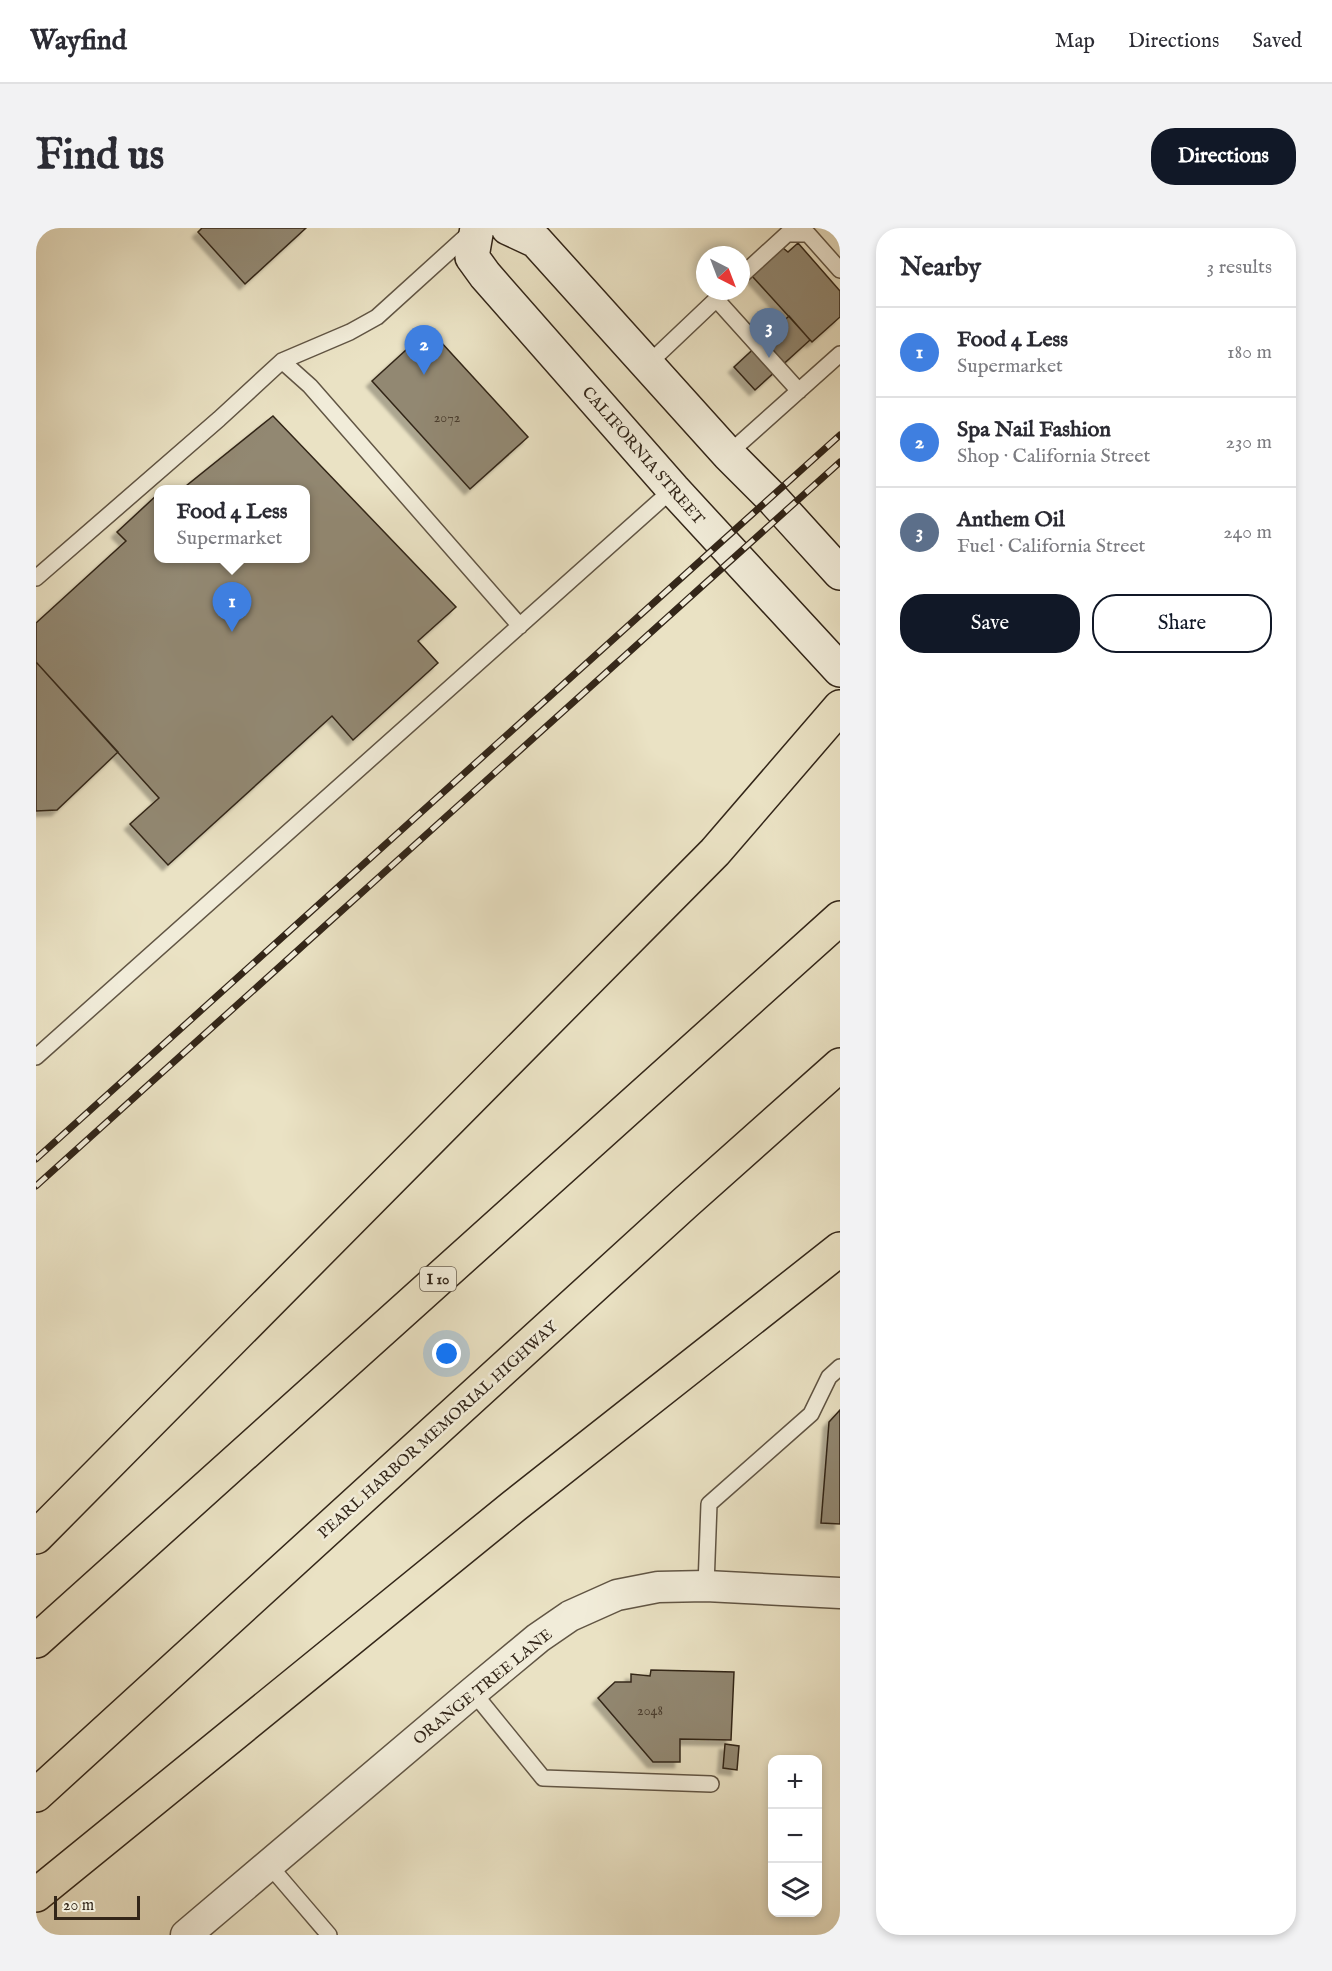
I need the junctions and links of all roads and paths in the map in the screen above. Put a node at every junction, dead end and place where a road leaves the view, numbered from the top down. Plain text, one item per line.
1 (476, 228) edge
2 (508, 228) edge
3 (750, 268) edge
4 (840, 270) edge
5 (715, 300) edge
6 (724, 300) edge
7 (840, 354) edge
8 (282, 361) junction
9 (648, 364) junction
10 (799, 391) junction
11 (728, 454) junction
12 (673, 489) junction
13 (840, 573) edge
14 (36, 578) edge
15 (520, 626) junction
16 (840, 670) edge
17 (840, 707) edge
18 (840, 918) edge
19 (36, 1057) edge
20 (840, 1065) edge
21 (840, 1249) edge
22 (840, 1367) edge
23 (36, 1537) edge
24 (706, 1586) junction
25 (840, 1593) edge
26 (36, 1641) edge
27 (472, 1692) junction
28 (711, 1784) dead end
29 (36, 1795) edge
30 (269, 1865) junction
31 (36, 1895) edge
32 (186, 1935) edge
33 (329, 1935) edge

1 - 8 lane
1 - 12 main road, CALIFORNIA STREET
2 - 9 main road
3 - 4 lane
5 - 9 lane
6 - 10 lane
7 - 10 lane
8 - 14 lane
8 - 15 lane
9 - 11 main road
10 - 11 lane
11 - 13 main road
12 - 15 lane
12 - 16 main road, CALIFORNIA STREET
15 - 19 lane
17 - 23 highway
18 - 26 highway, I 10
20 - 29 highway, PEARL HARBOR MEMORIAL HIGHWAY
21 - 31 highway
22 - 24 lane
24 - 25 street, ORANGE TREE LANE
24 - 27 street, ORANGE TREE LANE
27 - 28 lane
27 - 30 street, ORANGE TREE LANE
30 - 32 street, ORANGE TREE LANE
30 - 33 lane

